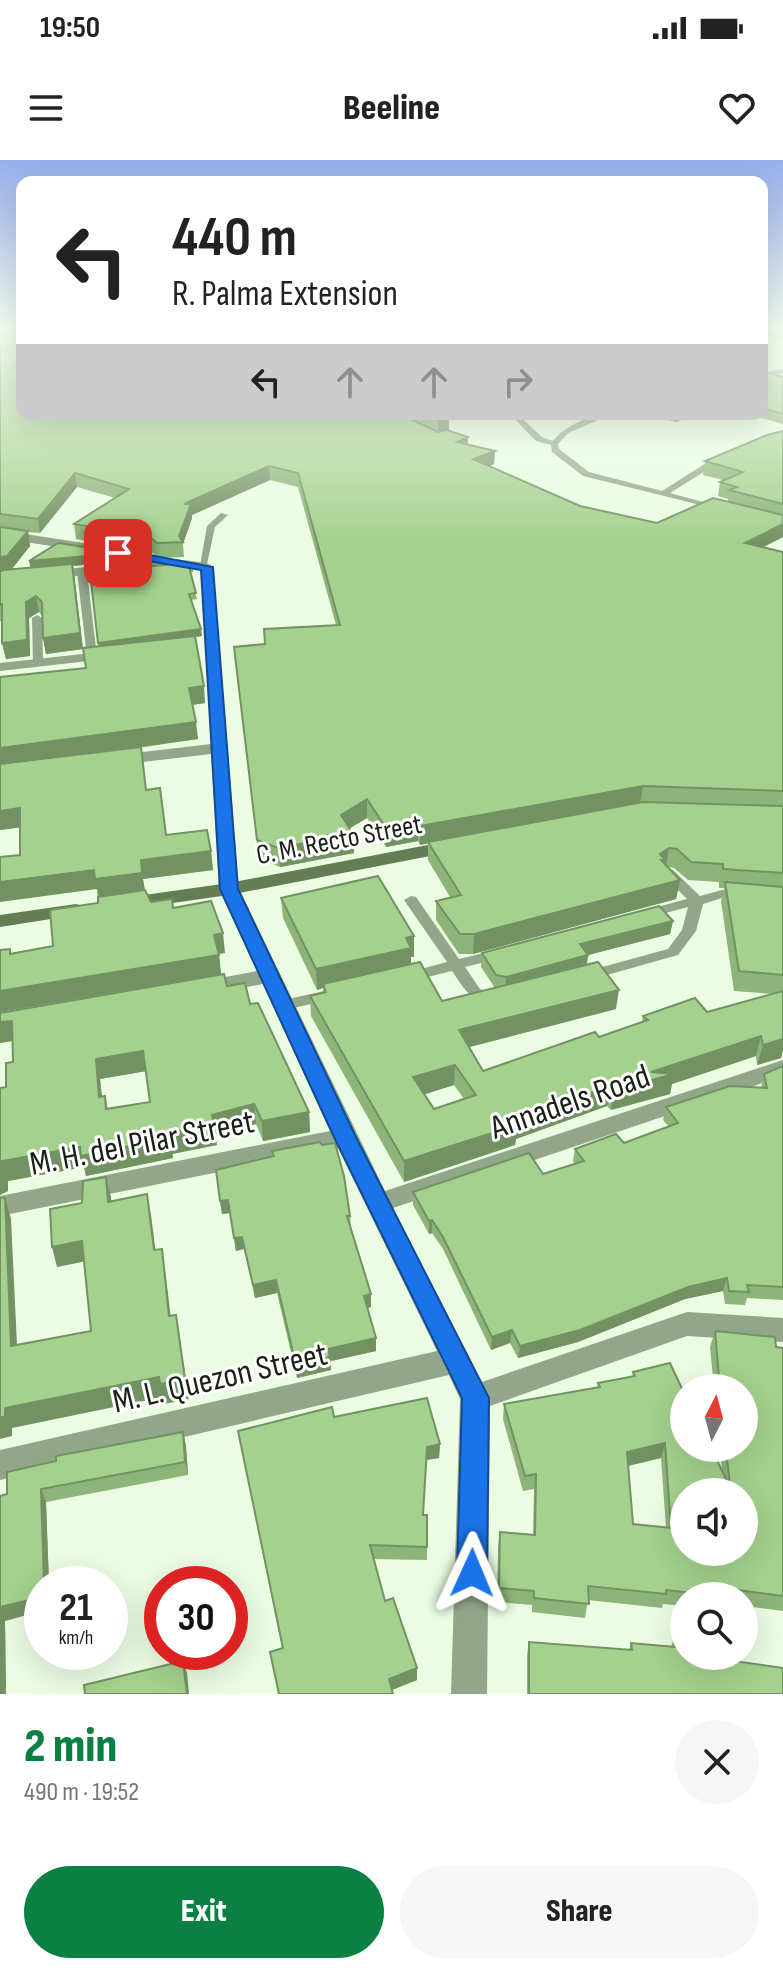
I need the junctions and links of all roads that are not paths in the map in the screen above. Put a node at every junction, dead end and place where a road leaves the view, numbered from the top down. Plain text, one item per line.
1 (519, 420) edge
2 (593, 420) edge
3 (554, 444) junction
4 (731, 453) edge
5 (664, 493) junction
6 (738, 513) edge
7 (224, 515) dead end
8 (0, 534) edge
9 (175, 563) junction
10 (203, 564) junction
11 (82, 572) junction
12 (0, 579) edge
13 (37, 618) edge
14 (122, 654) edge
15 (92, 657) junction
16 (38, 663) junction
17 (0, 667) edge
18 (220, 748) junction
19 (98, 763) edge
20 (478, 842) edge
21 (667, 873) edge
22 (229, 889) junction
23 (753, 897) edge
24 (411, 900) dead end
25 (697, 901) junction
26 (636, 917) edge
27 (0, 921) edge
28 (516, 950) edge
29 (456, 966) junction
30 (270, 976) junction
31 (396, 980) edge
32 (566, 982) edge
33 (352, 990) edge
34 (180, 992) edge
35 (505, 999) edge
36 (284, 1005) junction
37 (783, 1068) edge
38 (345, 1137) junction
39 (379, 1203) junction
40 (0, 1206) edge
41 (783, 1330) edge
42 (456, 1360) junction
43 (475, 1398) junction
44 (0, 1465) edge
45 (469, 1694) edge

1 - 3 lane
2 - 3 lane
3 - 5 lane
4 - 5 lane
5 - 6 lane
7 - 10 lane
8 - 9 street
9 - 10 street
9 - 11 street
10 - 18 street
11 - 12 street
11 - 15 lane
13 - 16 lane
14 - 15 street
15 - 16 street
16 - 17 street
18 - 19 street
18 - 22 street
20 - 22 street, C. M. Recto Street
21 - 25 lane
22 - 27 street, C. M. Recto Street
22 - 30 street
23 - 25 lane
24 - 29 lane
25 - 26 lane
25 - 32 lane
28 - 29 lane
29 - 31 lane
29 - 35 lane
30 - 34 street
30 - 36 street
33 - 36 lane
36 - 38 street
37 - 39 street, Annadels Road
38 - 39 street
38 - 40 street, M. H. del Pilar Street
39 - 42 street
41 - 43 street
42 - 43 street
42 - 44 street, M. L. Quezon Street
43 - 45 street

